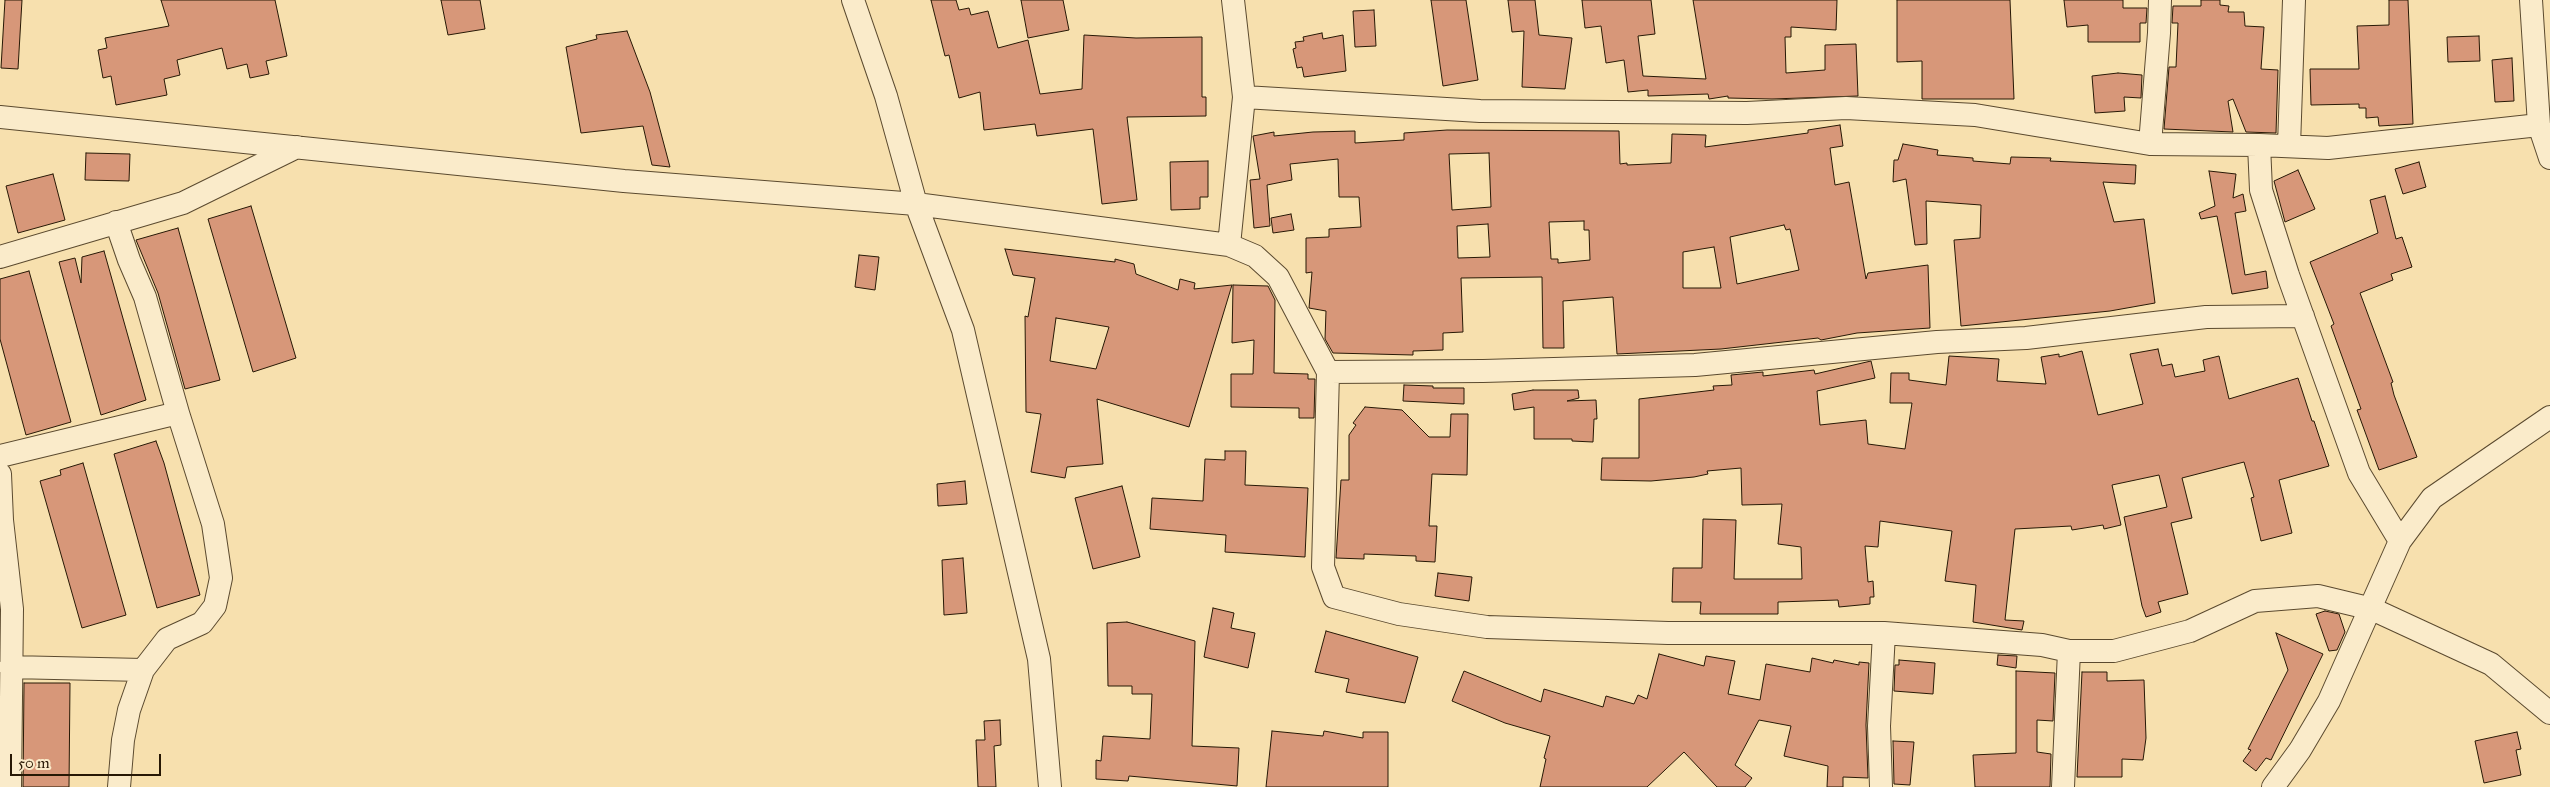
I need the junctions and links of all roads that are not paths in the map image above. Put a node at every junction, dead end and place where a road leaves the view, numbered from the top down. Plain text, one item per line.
1 (853, 0) edge
2 (1233, 0) edge
3 (2160, 0) edge
4 (2294, 0) edge
5 (2531, 0) edge
6 (1244, 97) junction
7 (0, 117) edge
8 (2539, 125) junction
9 (2150, 144) junction
10 (2259, 145) junction
11 (2289, 146) junction
12 (297, 147) junction
13 (2550, 158) edge
14 (916, 204) junction
15 (116, 222) junction
16 (1229, 245) junction
17 (0, 257) edge
18 (2303, 316) junction
19 (1328, 372) junction
20 (178, 413) junction
21 (2550, 417) edge
22 (0, 456) edge
23 (0, 474) edge
24 (2400, 541) junction
25 (2372, 609) junction
26 (1884, 633) junction
27 (2070, 651) junction
28 (10, 667) junction
29 (143, 670) junction
30 (2550, 713) edge
31 (10, 787) edge
32 (119, 787) edge
33 (1050, 787) edge
34 (1881, 787) edge
35 (2063, 787) edge
36 (2273, 787) edge

1 - 14 street
2 - 6 street
3 - 9 street
4 - 11 street
5 - 8 street
6 - 9 street
6 - 16 street
7 - 12 street
8 - 11 street
8 - 13 street
9 - 10 street
10 - 11 street
10 - 18 street
12 - 14 street
12 - 15 street
14 - 16 street
14 - 33 street
15 - 17 street
15 - 20 street
16 - 19 street
18 - 19 street
18 - 24 street
19 - 26 street
20 - 22 street
20 - 29 street
21 - 24 street
23 - 28 street
24 - 25 street
25 - 27 street
25 - 30 street
25 - 36 street
26 - 27 street
26 - 34 street
27 - 35 street
28 - 29 street
28 - 31 street
29 - 32 street

